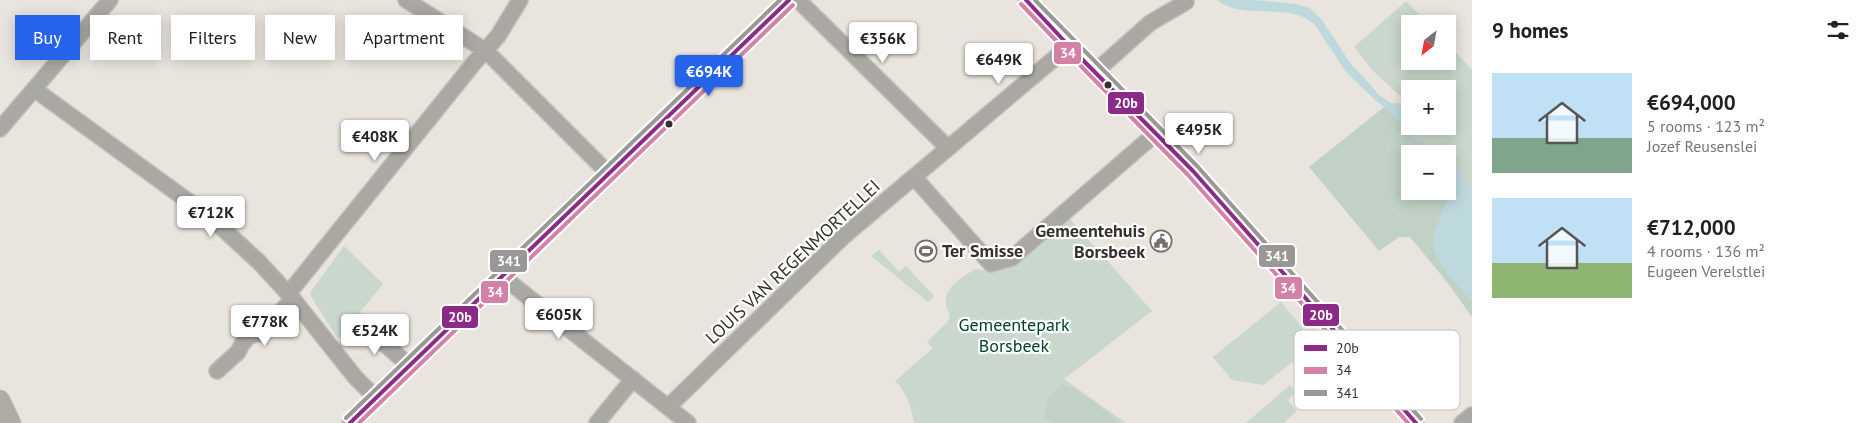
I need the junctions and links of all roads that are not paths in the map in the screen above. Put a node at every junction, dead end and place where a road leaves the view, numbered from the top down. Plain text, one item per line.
1 (110, 0) edge
2 (406, 0) edge
3 (520, 0) edge
4 (790, 0) edge
5 (798, 0) edge
6 (1026, 0) edge
7 (1186, 2) dead end
8 (1069, 46) junction
9 (486, 51) junction
10 (1095, 72) junction
11 (34, 89) junction
12 (0, 129) edge
13 (1155, 134) junction
14 (948, 148) junction
15 (608, 173) junction
16 (914, 177) junction
17 (503, 277) junction
18 (290, 296) junction
19 (359, 322) dead end
20 (1334, 330) edge
21 (410, 366) junction
22 (216, 371) dead end
23 (633, 379) junction
24 (376, 398) junction
25 (0, 400) edge
26 (668, 407) junction
27 (1404, 410) edge
28 (1472, 414) edge
29 (11, 423) edge
30 (350, 423) edge
31 (597, 423) edge
32 (688, 423) edge
33 (1416, 423) edge
34 (1462, 423) edge

1 - 11 street
2 - 9 street
3 - 9 street
4 - 15 street
5 - 14 street
6 - 8 street
7 - 10 street
8 - 10 street
8 - 14 street, LOUIS VAN REGENMORTELLEI
9 - 15 street
9 - 18 street
10 - 13 street
11 - 12 street
11 - 18 street
13 - 16 street
13 - 20 street
14 - 16 street, LOUIS VAN REGENMORTELLEI
15 - 17 street
16 - 26 street, LOUIS VAN REGENMORTELLEI
17 - 21 street
17 - 23 street
18 - 22 street
18 - 24 street
19 - 21 street
21 - 24 street
23 - 26 street
23 - 31 street
24 - 30 street
25 - 29 main road
26 - 32 street
27 - 33 street
28 - 34 street

